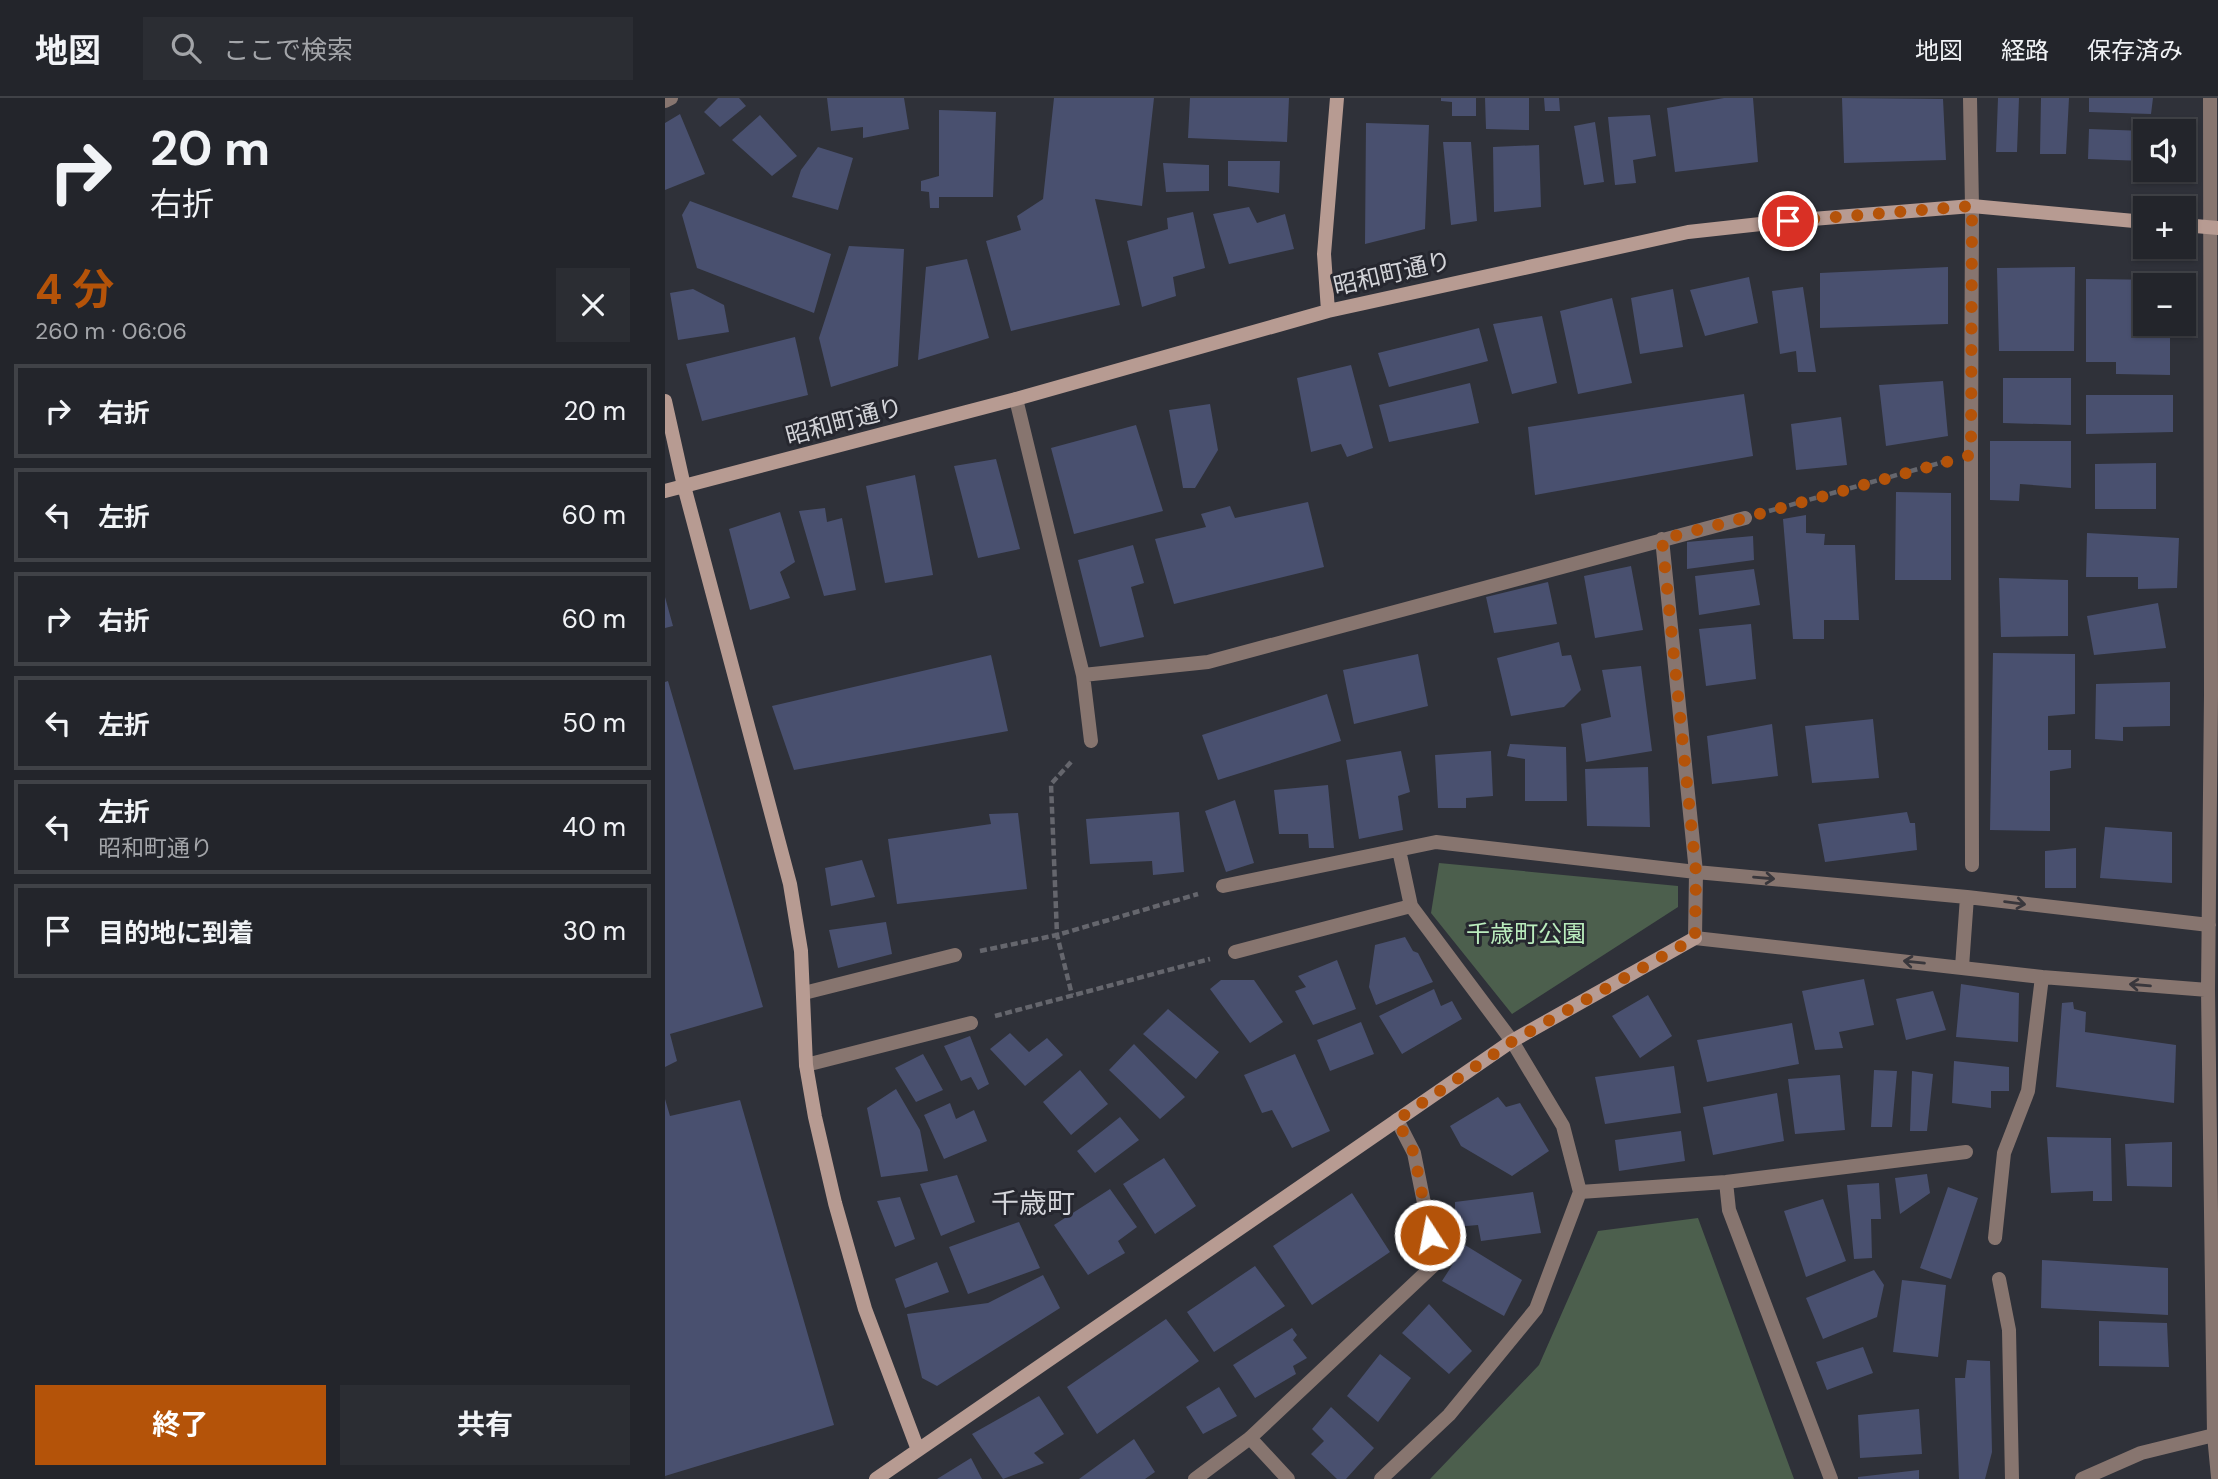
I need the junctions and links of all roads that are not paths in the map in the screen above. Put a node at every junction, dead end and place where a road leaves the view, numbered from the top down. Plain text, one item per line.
1 (671, 98) edge
2 (1338, 98) edge
3 (1970, 98) edge
4 (2210, 98) edge
5 (665, 101) edge
6 (1972, 206) junction
7 (2133, 221) edge
8 (2196, 226) edge
9 (2214, 227) edge
10 (1328, 311) junction
11 (1016, 399) junction
12 (665, 401) edge
13 (684, 486) junction
14 (2213, 489) edge
15 (665, 491) edge
16 (1745, 518) road end
17 (1662, 539) junction
18 (1083, 675) junction
19 (1091, 741) road end
20 (1398, 850) junction
21 (1972, 865) dead end
22 (1696, 872) junction
23 (1223, 886) road end
24 (1967, 897) junction
25 (1411, 906) junction
26 (2209, 925) junction
27 (1695, 938) junction
28 (1235, 952) road end
29 (955, 956) road end
30 (1962, 967) junction
31 (2042, 977) junction
32 (2209, 990) junction
33 (804, 993) junction
34 (971, 1023) road end
35 (1513, 1041) junction
36 (806, 1065) junction
37 (1397, 1120) junction
38 (1966, 1152) dead end
39 (1726, 1182) junction
40 (1580, 1192) junction
41 (1995, 1238) dead end
42 (1999, 1279) dead end
43 (2214, 1435) junction
44 (1250, 1438) junction
45 (918, 1450) junction
46 (2218, 1477) edge
47 (876, 1479) edge
48 (1195, 1479) edge
49 (1288, 1479) edge
50 (1381, 1479) edge
51 (1831, 1479) edge
52 (2012, 1479) edge
53 (2082, 1479) edge

1 - 5 street
2 - 10 street
3 - 6 street
4 - 9 street
6 - 7 street, 昭和町通り
6 - 10 street, 昭和町通り
6 - 21 street
8 - 9 street
9 - 14 street
10 - 11 street, 昭和町通り
11 - 13 street, 昭和町通り
11 - 18 street
12 - 13 street
13 - 15 street, 昭和町通り
13 - 33 street
14 - 26 street
16 - 17 street
17 - 18 street
17 - 22 street
18 - 19 street
20 - 22 street
20 - 23 street
20 - 25 street
22 -> 24 street
22 - 27 street
24 -> 26 street
24 - 30 street
25 - 28 street
25 - 35 street
26 - 32 street
30 -> 27 street
27 - 35 street
29 - 33 street
30 - 31 street
32 -> 31 street
31 - 41 street
32 - 43 street
33 - 36 street
34 - 36 street
35 - 37 street
35 - 40 street
36 - 45 street
37 - 44 street
37 - 45 street
38 - 39 street
39 - 40 street
39 - 51 street
40 - 50 street
42 - 52 street
43 - 46 street
43 - 53 street
44 - 48 street
44 - 49 street
45 - 47 street

